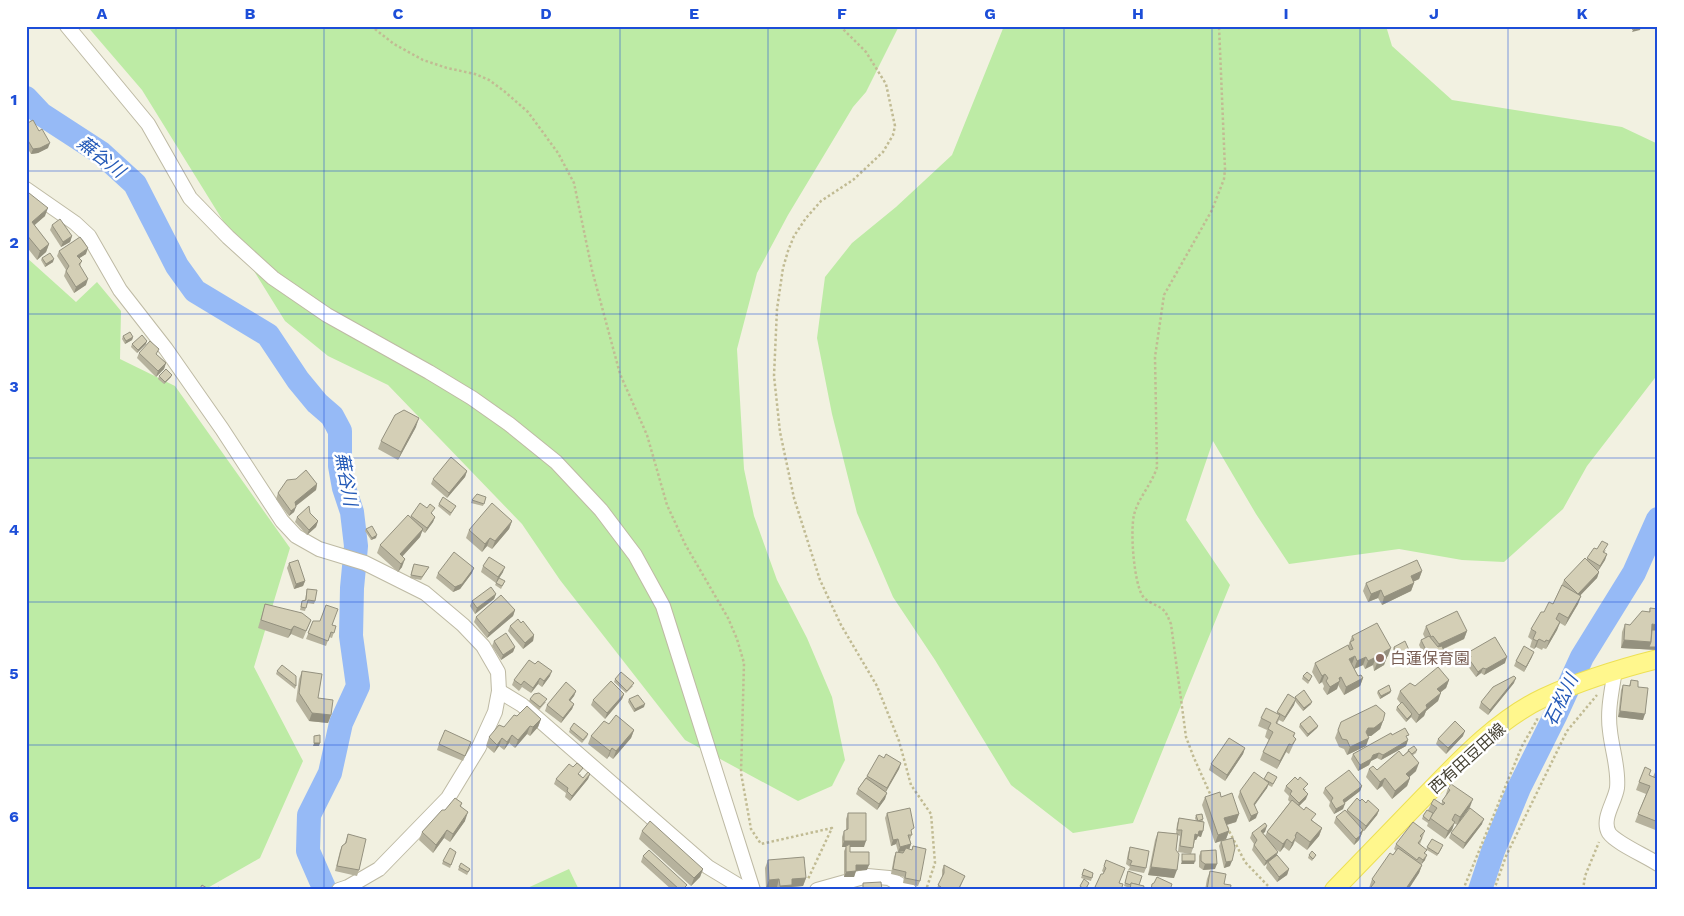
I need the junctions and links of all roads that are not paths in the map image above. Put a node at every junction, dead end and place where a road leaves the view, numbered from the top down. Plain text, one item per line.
1 (67, 26) edge
2 (26, 189) edge
3 (1658, 659) edge
4 (1615, 670) junction
5 (499, 691) junction
6 (1658, 864) edge
7 (813, 885) edge
8 (339, 890) edge
9 (746, 890) edge
10 (753, 890) edge
11 (909, 890) edge
12 (1334, 890) edge

1 - 10 street
2 - 5 street
3 - 4 main road, 西有田豆田線
4 - 6 street
4 - 12 main road, 西有田豆田線
5 - 8 street
5 - 9 street
7 - 11 street

